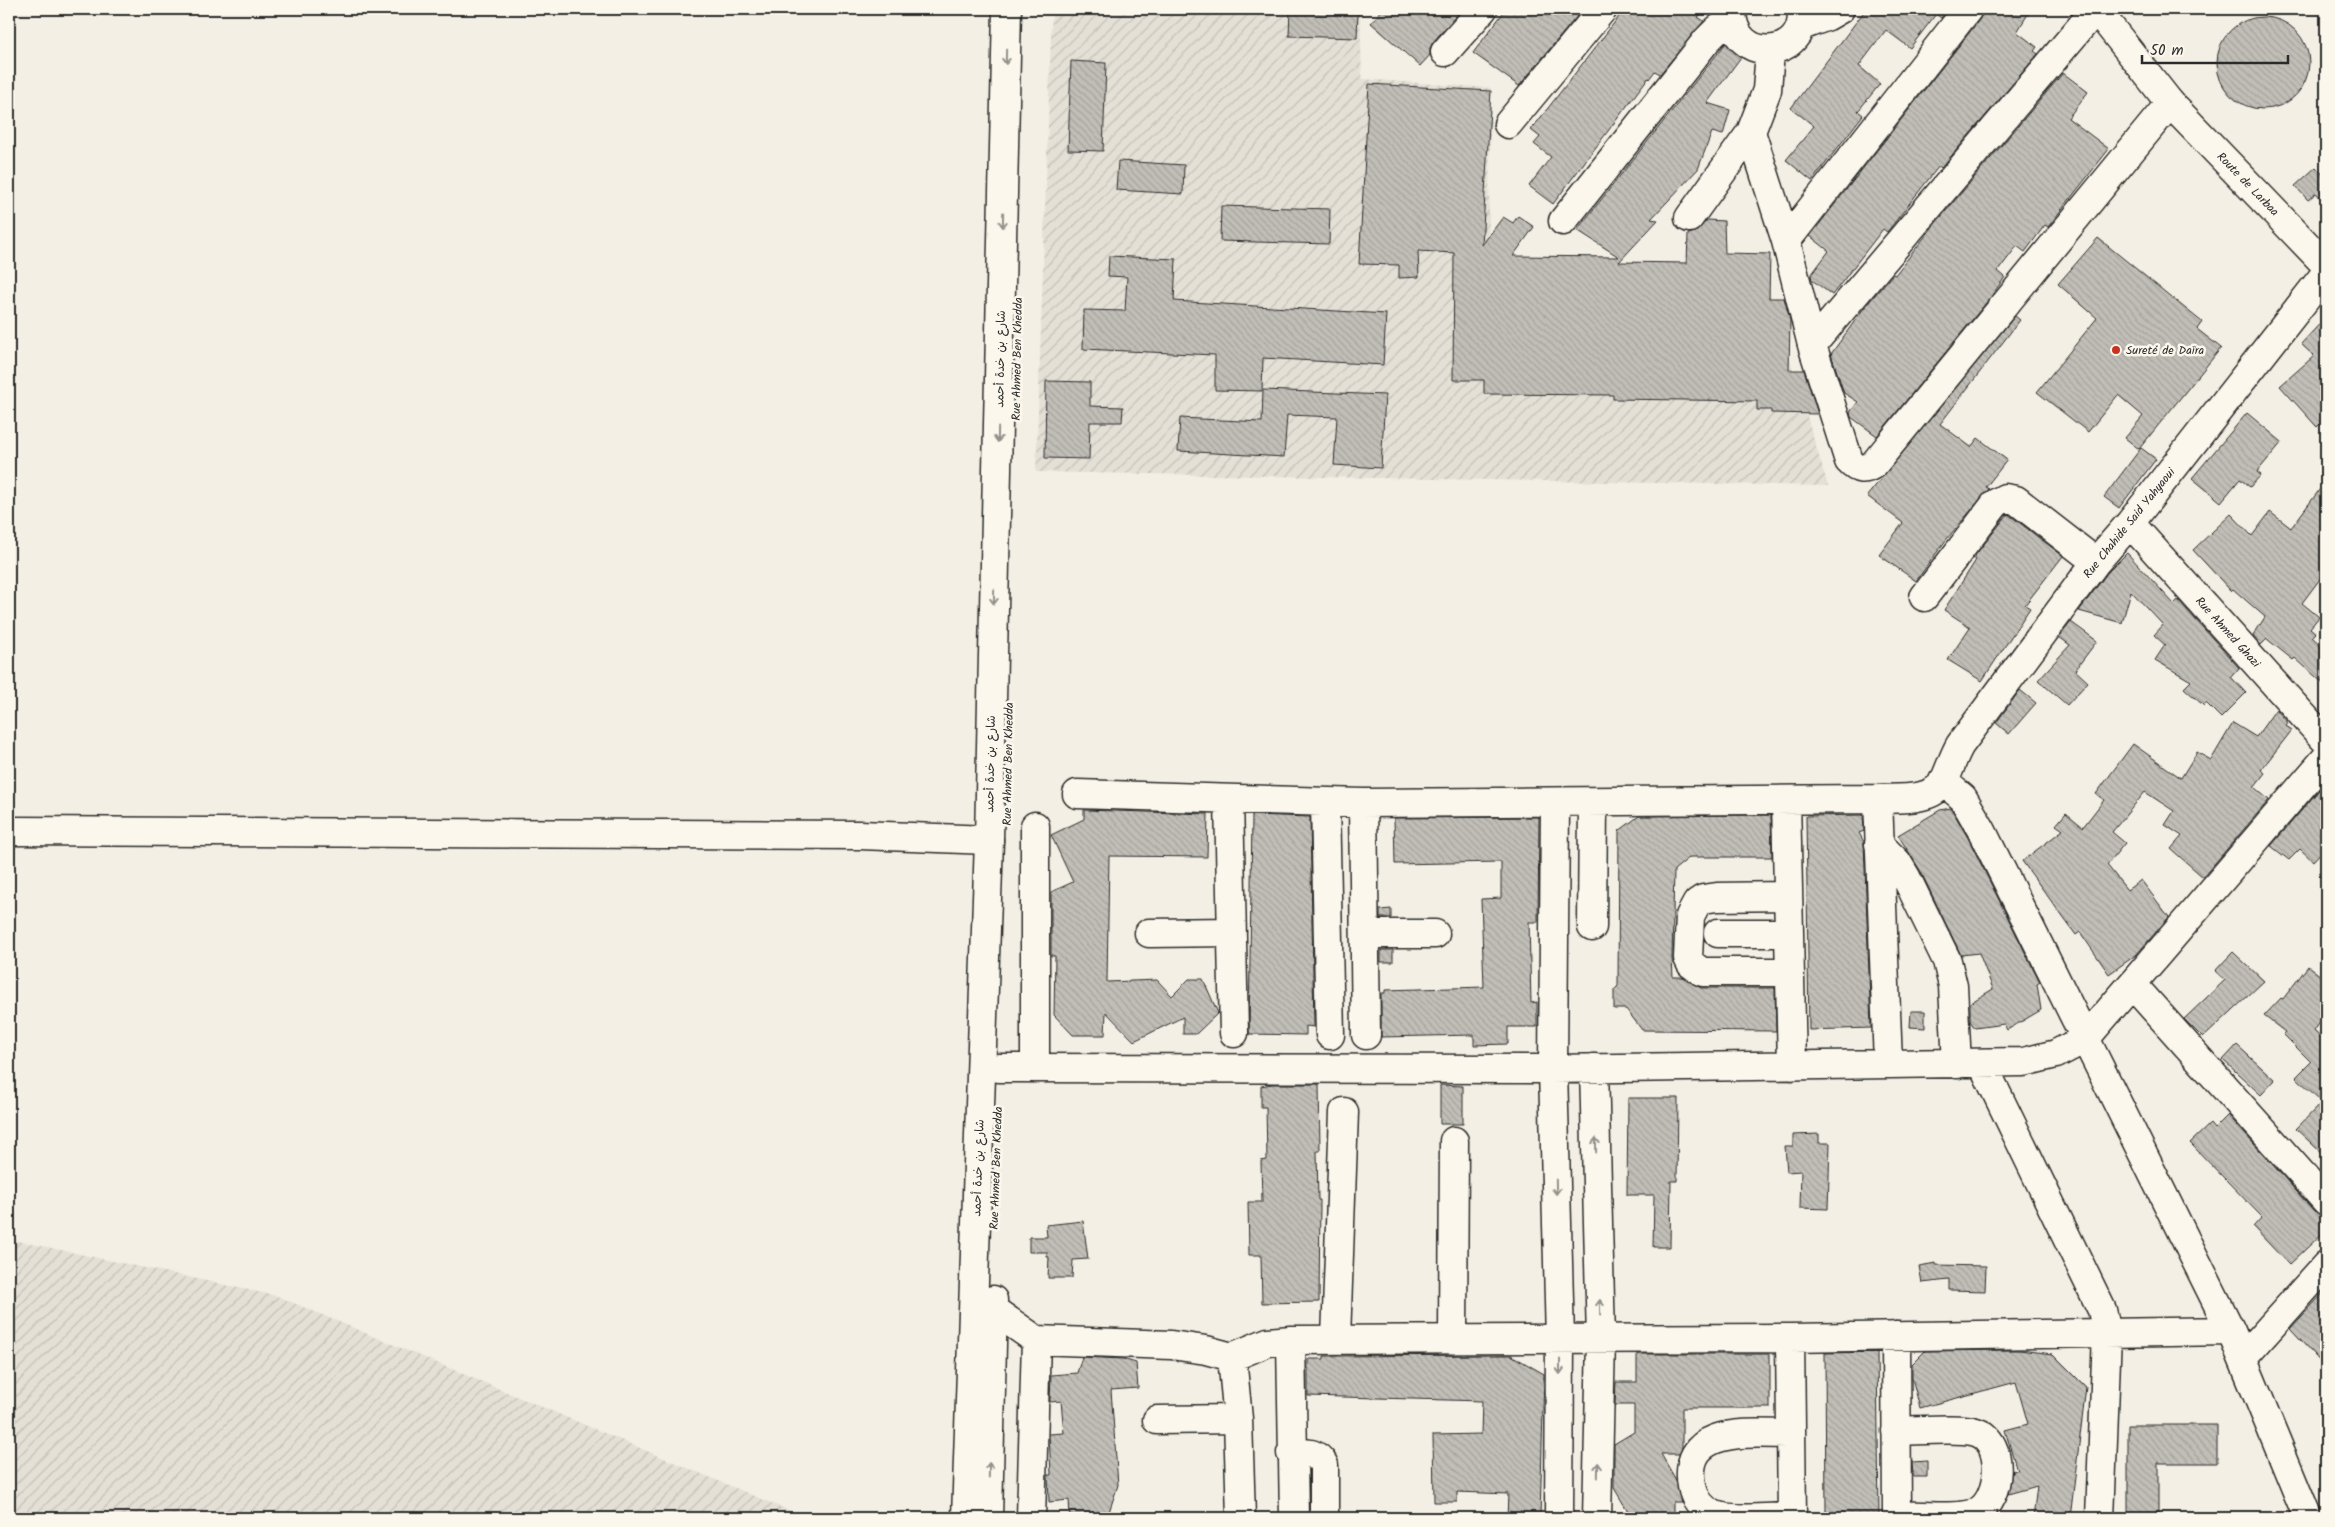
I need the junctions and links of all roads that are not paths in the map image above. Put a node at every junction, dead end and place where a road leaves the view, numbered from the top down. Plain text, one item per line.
1 (1007, 9) edge
2 (1024, 9) edge
3 (1483, 9) edge
4 (1602, 9) edge
5 (1840, 9) edge
6 (1968, 9) edge
7 (2096, 9) edge
8 (1732, 14) edge
9 (1801, 17) edge
10 (1770, 50) junction
11 (1445, 52) dead end
12 (2170, 103) junction
13 (1508, 124) dead end
14 (1750, 132) junction
15 (1688, 218) dead end
16 (1563, 221) dead end
17 (1786, 240) junction
18 (2326, 265) edge
19 (2326, 273) edge
20 (1812, 345) junction
21 (2130, 523) junction
22 (2096, 562) junction
23 (1924, 597) dead end
24 (2326, 741) edge
25 (2326, 758) edge
26 (1943, 782) junction
27 (1077, 794) dead end
28 (1230, 799) junction
29 (1878, 799) junction
30 (1786, 800) junction
31 (1325, 802) junction
32 (1594, 802) junction
33 (1363, 803) junction
34 (1555, 803) junction
35 (1035, 826) dead end
36 (9, 831) edge
37 (989, 840) junction
38 (1879, 844) junction
39 (1788, 896) junction
40 (1592, 927) dead end
41 (1149, 932) dead end
42 (1232, 932) junction
43 (1718, 933) dead end
44 (1789, 933) junction
45 (1365, 934) junction
46 (1435, 934) dead end
47 (1790, 972) junction
48 (2132, 984) junction
49 (1234, 1033) dead end
50 (1330, 1035) dead end
51 (1366, 1035) dead end
52 (2085, 1039) junction
53 (1970, 1063) junction
54 (1888, 1064) junction
55 (1792, 1066) junction
56 (999, 1068) junction
57 (1035, 1068) junction
58 (1594, 1068) junction
59 (1554, 1069) junction
60 (1344, 1112) dead end
61 (1454, 1141) dead end
62 (2326, 1201) edge
63 (2326, 1265) edge
64 (992, 1309) junction
65 (2230, 1331) junction
66 (2107, 1333) junction
67 (1896, 1336) junction
68 (1790, 1338) junction
69 (1336, 1339) junction
70 (1601, 1339) junction
71 (1036, 1340) junction
72 (1291, 1340) junction
73 (1453, 1340) junction
74 (1560, 1340) junction
75 (1232, 1357) junction
76 (2243, 1358) junction
77 (1157, 1420) dead end
78 (1238, 1420) junction
79 (1896, 1431) junction
80 (1791, 1434) junction
81 (1291, 1453) junction
82 (1293, 1513) edge
83 (1324, 1513) edge
84 (1897, 1517) edge
85 (966, 1518) edge
86 (988, 1518) edge
87 (1031, 1518) edge
88 (1241, 1518) edge
89 (1559, 1518) edge
90 (1597, 1518) edge
91 (1792, 1518) edge
92 (2100, 1518) edge
93 (2308, 1518) edge

1 -> 37 street, شارع بن خدة أحمد
2 - 56 street, Rue Ahmed Ben Khedda
3 - 11 street
4 - 13 street
5 - 9 street
6 - 17 street
7 - 12 street, Route de Larbaa
7 - 20 street
8 - 10 street
8 - 16 street
9 - 10 street
10 - 14 street
12 - 18 street, Route de Larbaa
12 - 20 street
14 - 15 street
14 - 17 street
17 - 20 street
19 - 21 street, Rue Chahide Said Yahyaoui
21 - 22 street, Rue Chahide Said Yahyaoui
21 - 24 street, Rue Ahmed Ghazi
22 - 23 street
22 - 26 street, Rue Chahide Said Yahyaoui
25 - 48 street
26 - 29 street
26 - 52 street
27 - 28 street
28 - 31 street
28 - 42 street
29 - 30 street
29 - 38 street
30 - 32 street
30 - 39 street
31 - 33 street
31 - 50 street
32 - 34 street
32 - 40 street
33 - 34 street
33 - 45 street
34 - 59 street
35 - 57 street
36 - 37 street
37 - 85 street, شارع بن خدة أحمد
38 - 53 street
38 - 54 street
39 - 44 street
39 - 47 street
41 - 42 street
42 - 49 street
43 - 44 street
44 - 47 street
45 - 46 street
45 - 51 street
47 - 55 street
48 - 52 street
48 - 62 street
52 - 53 street
52 - 65 street
53 - 54 street
53 - 66 street
54 - 55 street
55 - 58 street
56 - 57 street
56 - 64 street, Rue Ahmed Ben Khedda
57 - 59 street
58 - 59 street
70 -> 58 street
59 -> 74 street
60 - 69 street
61 - 73 street
63 - 76 street
64 - 71 street
86 -> 64 street, Rue Ahmed Ben Khedda
65 - 66 street
65 - 76 street
66 - 67 street
66 - 92 street
67 - 68 street
67 - 79 street
68 - 70 street
68 - 80 street
69 - 72 street
69 - 73 street
70 - 74 street
90 -> 70 street
71 - 75 street
71 - 87 street
72 - 75 street
72 - 81 street
73 - 74 street
74 -> 89 street
75 - 78 street
76 - 93 street
77 - 78 street
78 - 88 street
79 - 84 street
79 - 84 street
80 - 91 street
80 - 91 street
81 - 82 street
81 - 83 street
82 - 83 street

